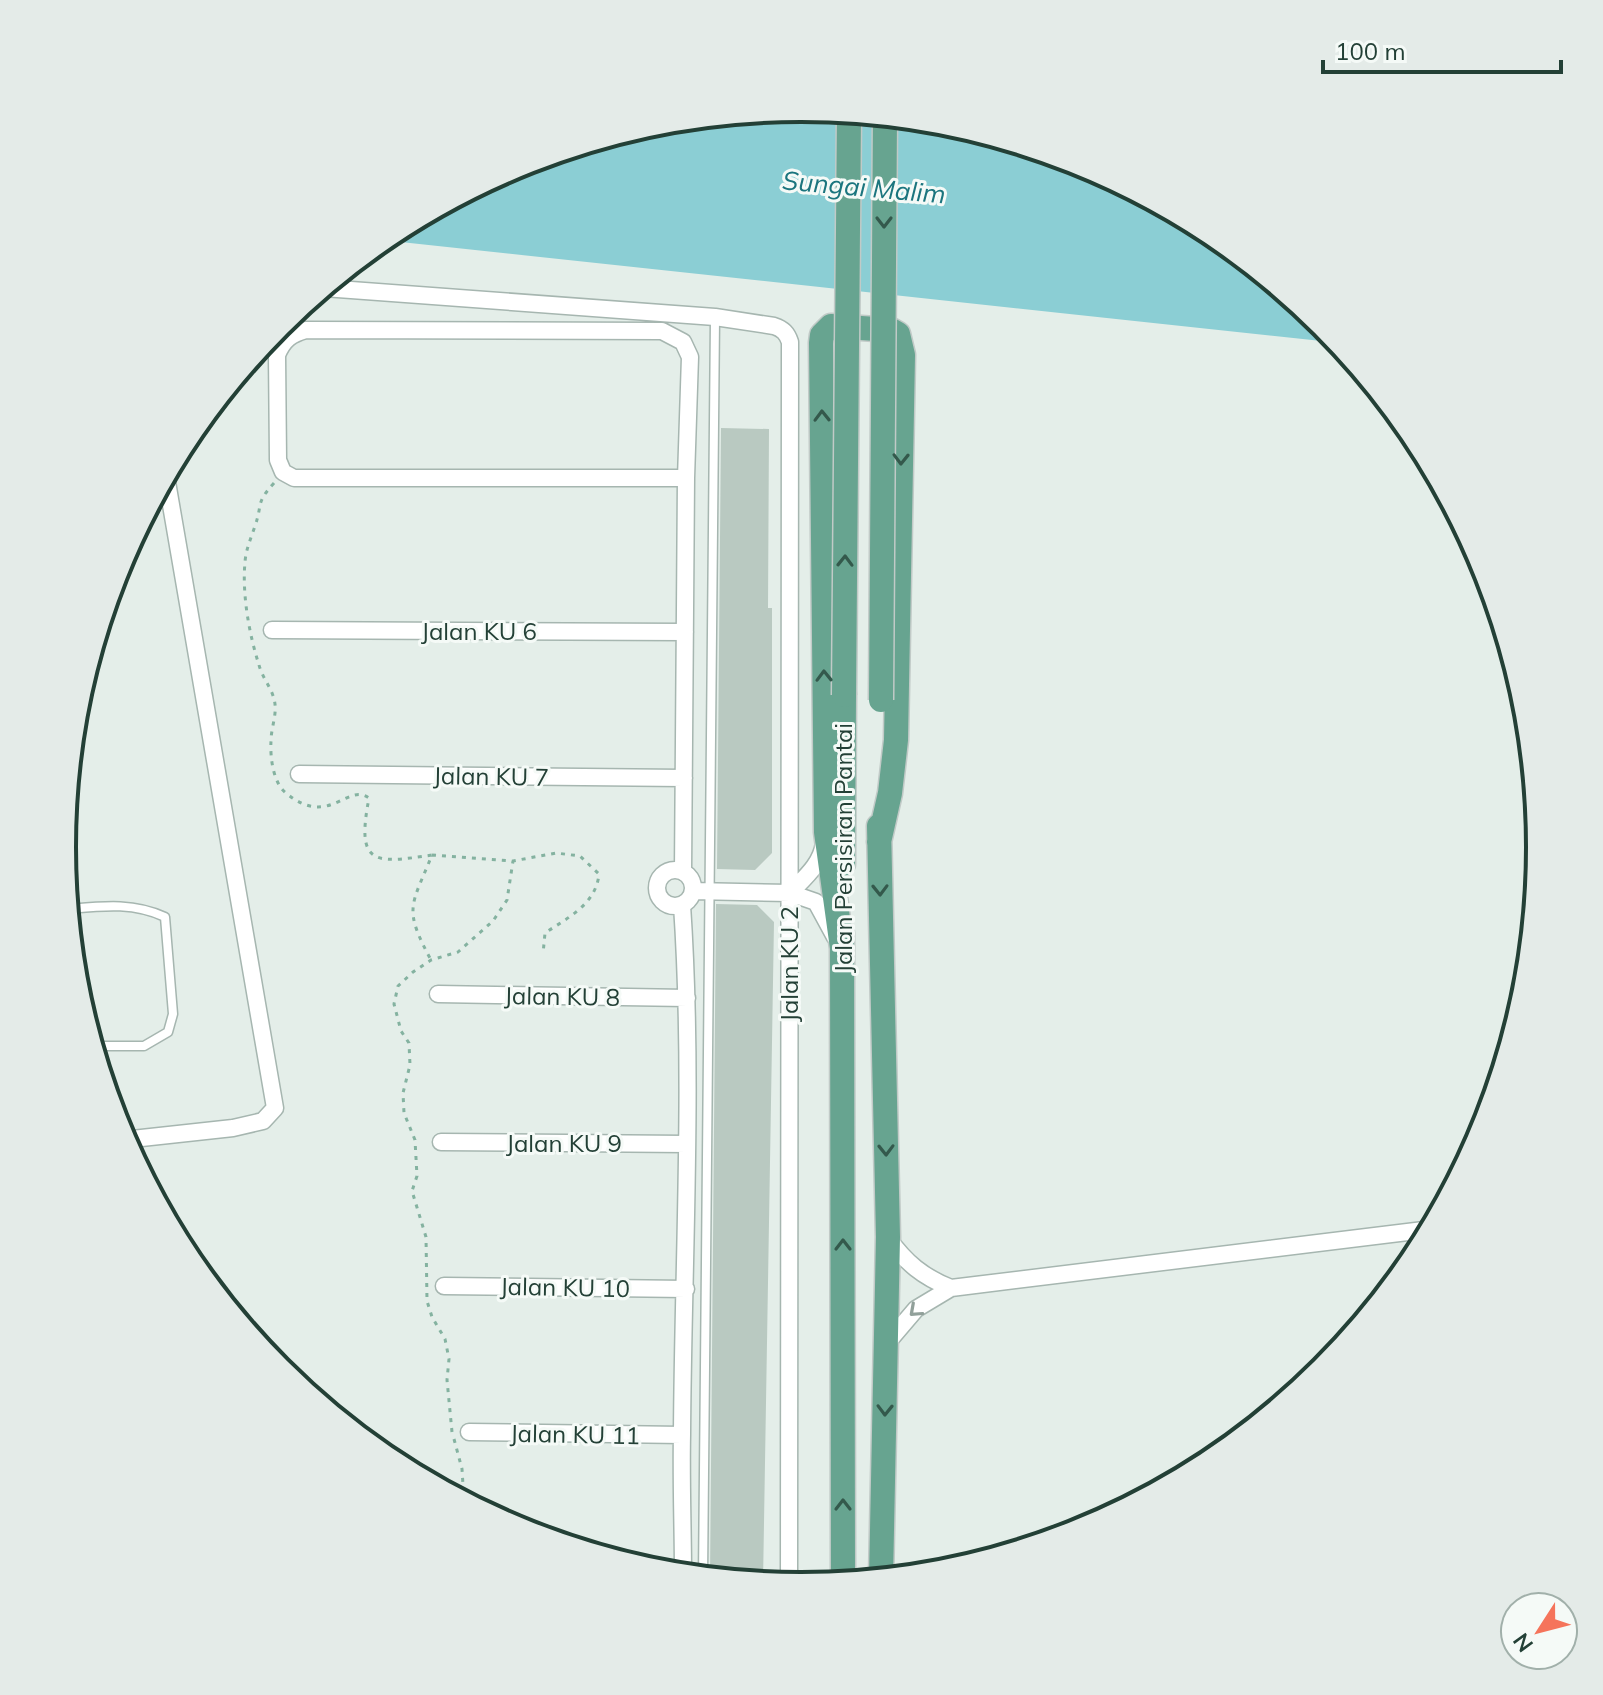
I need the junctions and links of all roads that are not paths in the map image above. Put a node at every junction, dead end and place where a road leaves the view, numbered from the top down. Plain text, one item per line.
1 (849, 124) edge
2 (885, 127) edge
3 (339, 289) edge
4 (715, 317) junction
5 (686, 478) junction
6 (169, 493) edge
7 (272, 630) dead end
8 (685, 632) junction
9 (299, 774) dead end
10 (684, 778) junction
11 (826, 832) junction
12 (879, 842) junction
13 (683, 872) junction
14 (701, 890) junction
15 (790, 893) junction
16 (682, 905) junction
17 (79, 908) edge
18 (842, 948) junction
19 (438, 994) dead end
20 (687, 998) junction
21 (104, 1046) edge
22 (137, 1138) edge
23 (441, 1142) dead end
24 (687, 1144) junction
25 (1417, 1231) edge
26 (888, 1237) junction
27 (444, 1286) dead end
28 (951, 1288) junction
29 (686, 1289) junction
30 (887, 1344) junction
31 (469, 1432) dead end
32 (682, 1435) junction
33 (683, 1563) edge
34 (703, 1566) edge
35 (881, 1568) edge
36 (843, 1571) edge
37 (789, 1572) edge

18 -> 1 main road, Jalan Persisiran Pantai, bridge
2 -> 12 main road, Jalan Persisiran Pantai, bridge
3 - 4 street
4 - 14 lane
4 - 15 street, Jalan KU 2
5 - 5 street
5 - 8 street
6 - 22 street
7 - 8 street, Jalan KU 6
8 - 10 street
9 - 10 street, Jalan KU 7
10 - 13 street
11 -> 12 main road
11 - 15 street
11 - 18 main road
12 -> 26 main road, Jalan Persisiran Pantai
13 - 14 street
13 - 16 street
14 - 15 street
14 - 16 street
14 - 34 lane
15 - 18 street
15 - 37 street, Jalan KU 2
16 - 20 street
17 - 21 lane
36 -> 18 main road, Jalan Persisiran Pantai
19 - 20 street, Jalan KU 8
20 - 24 street
23 - 24 street, Jalan KU 9
24 - 29 street
25 - 28 street
26 - 28 street
26 - 30 main road, Jalan Persisiran Pantai
27 - 29 street, Jalan KU 10
28 -> 30 street
29 - 32 street
30 -> 35 main road, Jalan Persisiran Pantai
31 - 32 street, Jalan KU 11
32 - 33 street

